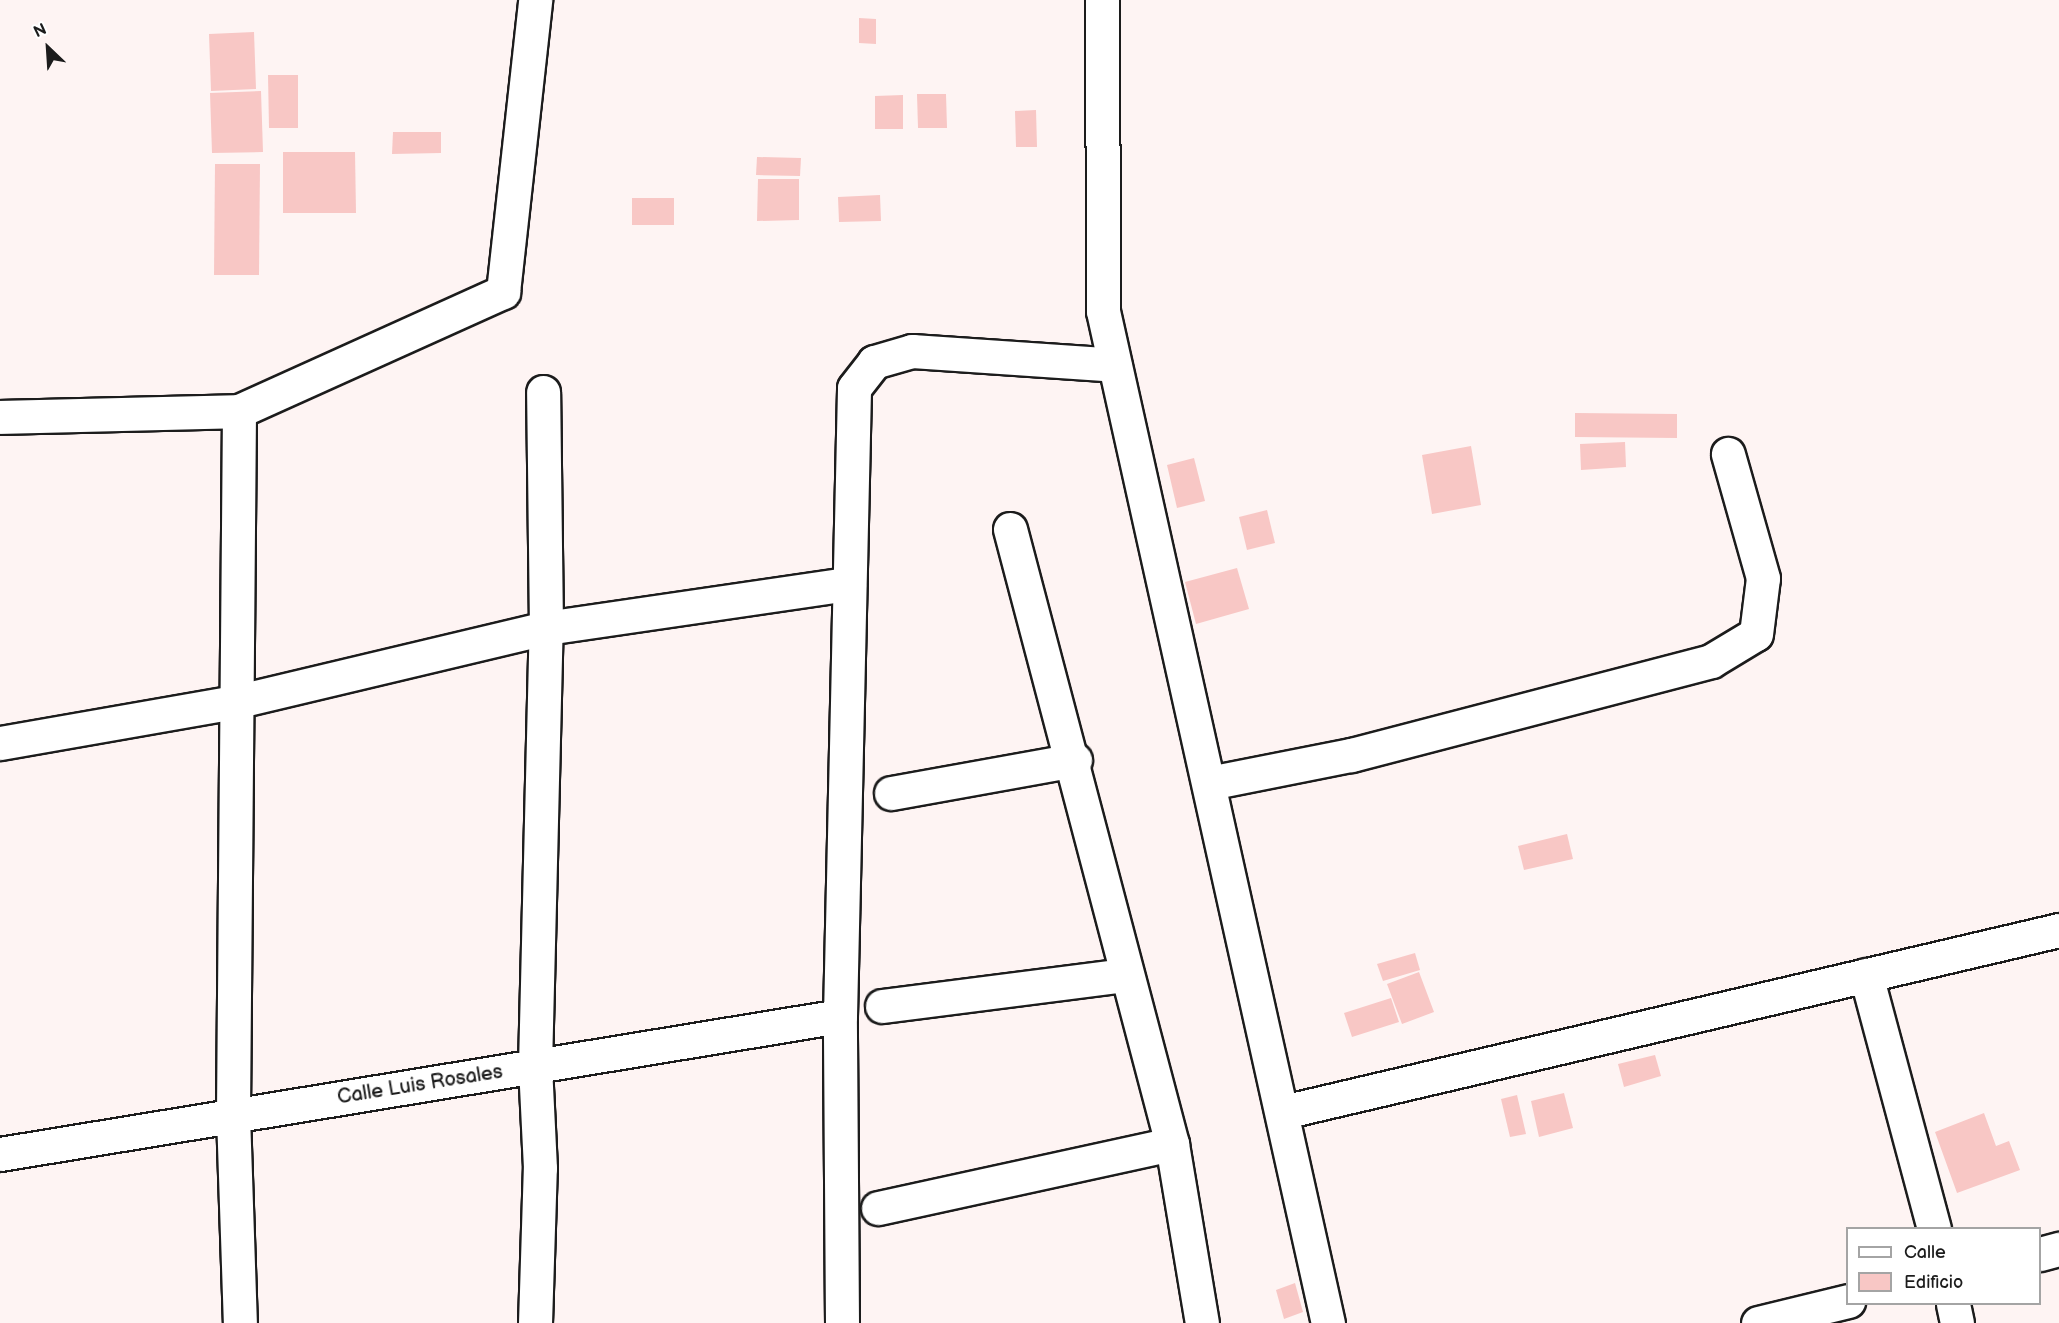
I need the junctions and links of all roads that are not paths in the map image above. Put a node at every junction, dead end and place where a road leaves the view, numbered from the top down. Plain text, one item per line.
1 (535, 0) edge
2 (1102, 0) edge
3 (1115, 365) junction
4 (543, 392) dead end
5 (239, 411) junction
6 (0, 417) edge
7 (1728, 454) dead end
8 (1010, 529) dead end
9 (849, 584) junction
10 (546, 628) junction
11 (235, 702) junction
12 (0, 742) edge
13 (1075, 760) junction
14 (1209, 783) junction
15 (891, 794) dead end
16 (2059, 930) edge
17 (1125, 975) junction
18 (1866, 975) junction
19 (882, 1006) dead end
20 (840, 1016) junction
21 (535, 1066) junction
22 (1283, 1112) junction
23 (233, 1115) junction
24 (1172, 1144) junction
25 (0, 1154) edge
26 (878, 1208) dead end
27 (1934, 1227) edge
28 (2059, 1249) edge
29 (2041, 1254) edge
30 (1846, 1301) edge
31 (1953, 1305) edge
32 (240, 1323) edge
33 (535, 1323) edge
34 (842, 1323) edge
35 (1202, 1323) edge
36 (1328, 1323) edge
37 (1758, 1323) edge
38 (1957, 1323) edge

1 - 5 street
2 - 3 street
3 - 9 street
3 - 14 street
4 - 10 street
5 - 6 street
5 - 11 street
7 - 14 street
8 - 13 street
9 - 10 street
9 - 20 street
10 - 11 street
10 - 21 street
11 - 12 street
11 - 23 street
13 - 15 street
13 - 17 street
14 - 22 street
16 - 18 street
17 - 19 street
17 - 24 street
18 - 22 street
18 - 27 street
20 - 21 street, Calle Luis Rosales
20 - 34 street
21 - 23 street, Calle Luis Rosales
21 - 33 street
22 - 36 street
23 - 25 street, Calle Luis Rosales
23 - 32 street
24 - 26 street
24 - 35 street
28 - 29 street
30 - 37 street
31 - 38 street

